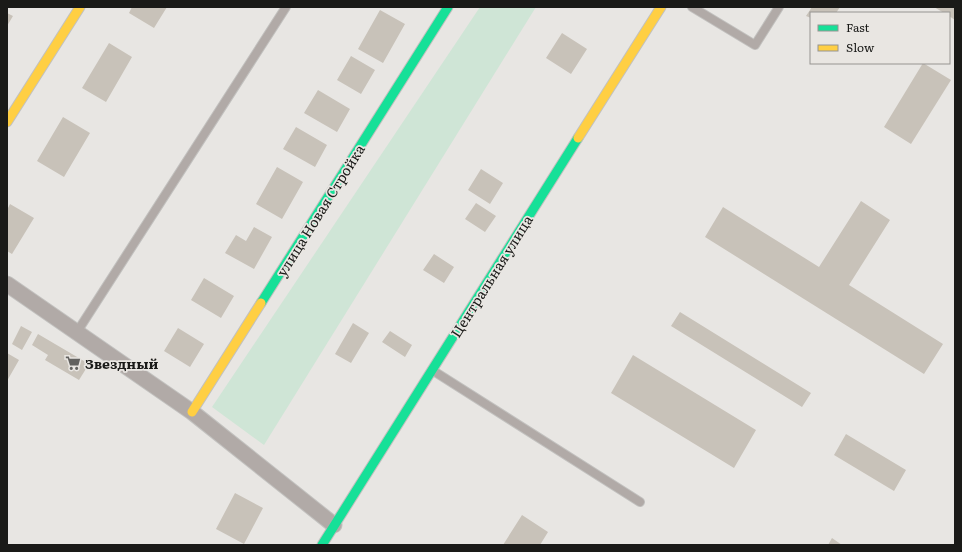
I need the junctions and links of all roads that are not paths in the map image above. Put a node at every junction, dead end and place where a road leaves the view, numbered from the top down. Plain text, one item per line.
1 (80, 7) edge
2 (286, 7) edge
3 (448, 7) edge
4 (662, 7) edge
5 (692, 7) edge
6 (779, 7) edge
7 (7, 122) edge
8 (7, 284) edge
9 (78, 332) junction
10 (432, 370) junction
11 (192, 412) junction
12 (640, 502) dead end
13 (334, 525) junction
14 (322, 545) edge

1 - 7 street
2 - 9 lane
3 - 11 street, улица Новая Стройка
4 - 10 street, Центральная улица
5 - 6 lane
8 - 9 street
9 - 11 street
10 - 12 lane
10 - 13 street, Центральная улица
11 - 13 street
13 - 14 street, Центральная улица

